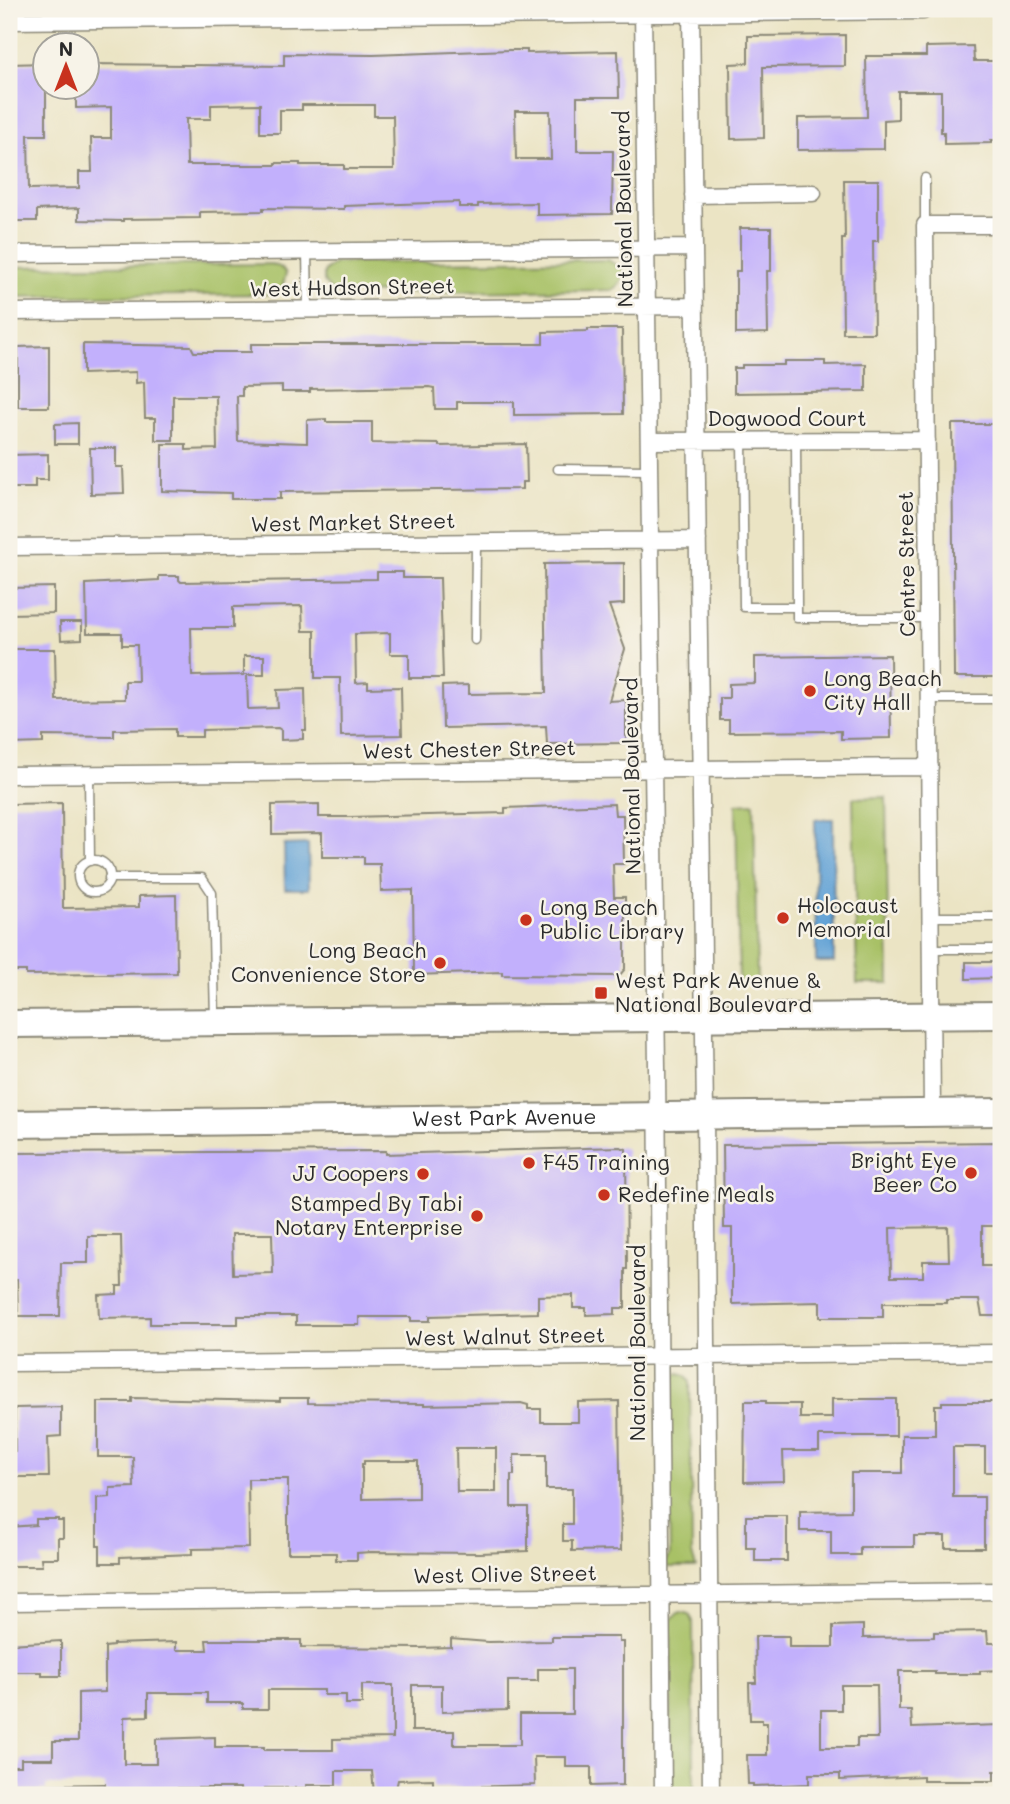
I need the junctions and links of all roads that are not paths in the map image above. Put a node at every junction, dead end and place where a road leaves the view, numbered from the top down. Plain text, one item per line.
1 (691, 11) edge
2 (923, 11) dead end
3 (643, 12) edge
4 (9, 21) edge
5 (925, 178) dead end
6 (813, 193) dead end
7 (693, 195) junction
8 (926, 225) junction
9 (1001, 225) edge
10 (646, 248) junction
11 (694, 248) junction
12 (307, 251) junction
13 (9, 254) edge
14 (647, 306) junction
15 (695, 306) junction
16 (308, 309) junction
17 (9, 312) edge
18 (649, 440) junction
19 (697, 440) junction
20 (742, 440) junction
21 (796, 440) junction
22 (926, 440) junction
23 (558, 469) dead end
24 (649, 470) junction
25 (698, 540) junction
26 (650, 541) junction
27 (476, 542) junction
28 (9, 547) edge
29 (797, 607) junction
30 (929, 618) junction
31 (474, 640) dead end
32 (930, 699) junction
33 (1001, 699) edge
34 (930, 767) junction
35 (653, 769) junction
36 (701, 769) junction
37 (9, 775) edge
38 (89, 775) junction
39 (90, 861) junction
40 (109, 878) junction
41 (931, 917) junction
42 (1001, 917) edge
43 (931, 949) junction
44 (1001, 949) edge
45 (1001, 1015) edge
46 (931, 1016) junction
47 (656, 1018) junction
48 (704, 1018) junction
49 (215, 1022) junction
50 (9, 1024) edge
51 (932, 1112) junction
52 (1001, 1112) edge
53 (705, 1115) junction
54 (657, 1116) junction
55 (9, 1125) edge
56 (1001, 1353) edge
57 (659, 1356) junction
58 (707, 1357) junction
59 (9, 1363) edge
60 (1001, 1591) edge
61 (661, 1595) junction
62 (709, 1595) junction
63 (9, 1602) edge
64 (663, 1795) edge
65 (711, 1795) edge

1 - 2 street
1 - 3 street
1 - 7 street
3 - 4 street
3 - 10 street, National Boulevard
5 - 8 lane
6 - 7 street
7 - 11 street
8 - 9 street
8 - 22 street, Centre Street
10 - 11 street, West Hudson Street
10 - 12 street, West Hudson Street
10 - 14 street, National Boulevard
11 - 15 street
12 - 13 street, West Hudson Street
12 - 16 lane
14 - 15 street, West Hudson Street
14 - 16 street, West Hudson Street
14 - 18 street, National Boulevard
15 - 19 street
16 - 17 street, West Hudson Street
18 - 19 street, Dogwood Court
18 - 24 street, National Boulevard
19 - 20 street, Dogwood Court
19 - 25 street
20 - 21 street, Dogwood Court
20 - 29 lane
21 - 22 street, Dogwood Court
21 - 29 lane
22 - 30 street, Centre Street
23 - 24 lane
24 - 26 street, National Boulevard
25 - 26 street, West Market Street
25 - 36 street
26 - 27 street, West Market Street
26 - 35 street, National Boulevard
27 - 28 street, West Market Street
27 - 31 lane
29 - 30 lane
30 - 32 street, Centre Street
32 - 33 lane
32 - 34 street, Centre Street
34 - 36 street, West Chester Street
34 - 41 street, Centre Street
35 - 36 street, West Chester Street
35 - 38 street, West Chester Street
35 - 47 street, National Boulevard
36 - 48 street
37 - 38 street, West Chester Street
38 - 39 lane
39 - 40 lane
39 - 40 lane
40 - 49 lane
41 - 42 lane
41 - 43 street, Centre Street
43 - 44 lane
43 - 46 street, Centre Street
45 - 46 highway
46 - 48 highway
46 - 51 street, Centre Street
47 - 48 highway
47 - 49 highway
47 - 54 street, National Boulevard
48 - 53 street
49 - 50 highway
51 - 52 highway, West Park Avenue
51 - 53 highway, West Park Avenue
53 - 54 highway, West Park Avenue
53 - 58 street
54 - 55 highway, West Park Avenue
54 - 57 street, National Boulevard
56 - 58 street, West Walnut Street
57 - 58 street, West Walnut Street
57 - 59 street, West Walnut Street
57 - 61 street, National Boulevard
58 - 62 street
60 - 62 street, West Olive Street
61 - 62 street, West Olive Street
61 - 63 street, West Olive Street
61 - 64 street, National Boulevard
62 - 65 street

